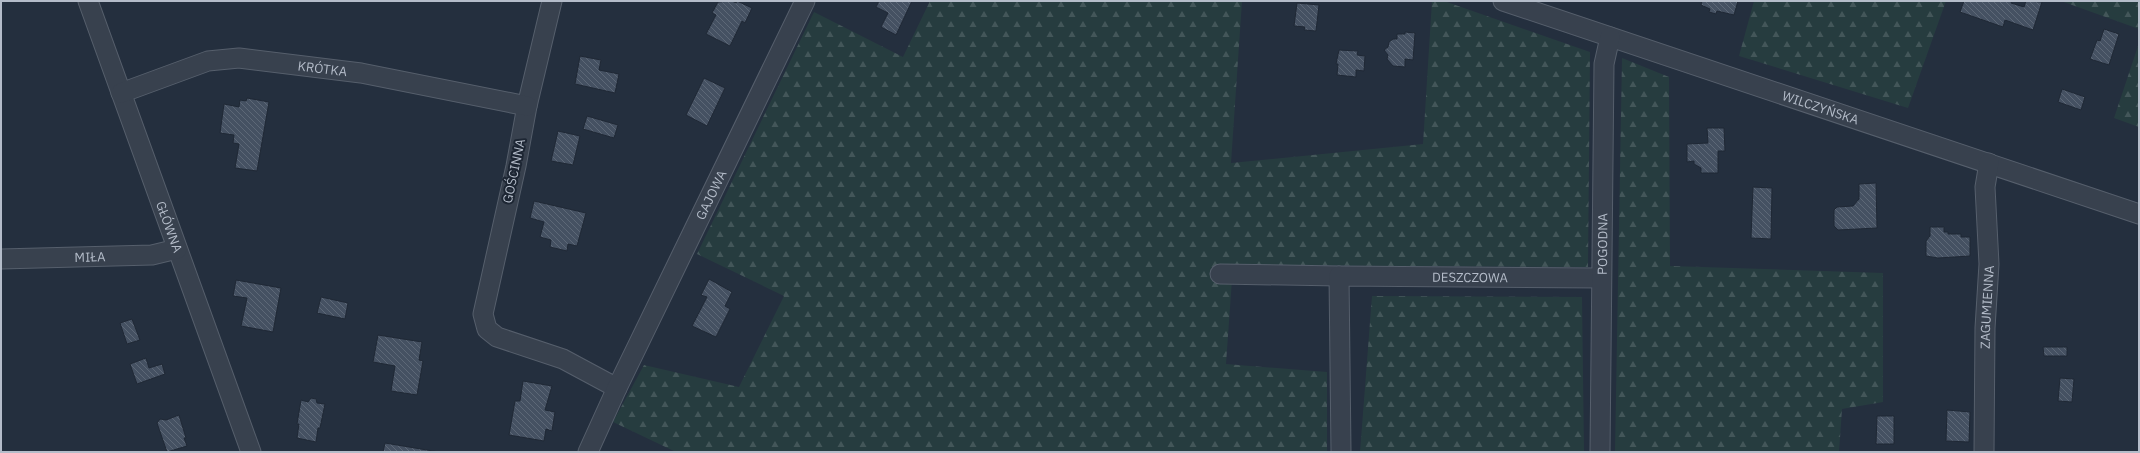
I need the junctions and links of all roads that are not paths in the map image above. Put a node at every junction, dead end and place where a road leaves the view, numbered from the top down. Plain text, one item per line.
1 (88, 1) edge
2 (552, 1) edge
3 (805, 1) edge
4 (1503, 1) edge
5 (1610, 37) junction
6 (121, 93) junction
7 (527, 106) junction
8 (1989, 163) junction
9 (2139, 214) edge
10 (177, 249) junction
11 (1, 259) edge
12 (1220, 274) dead end
13 (1339, 276) junction
14 (1601, 278) junction
15 (616, 388) junction
16 (251, 452) edge
17 (588, 452) edge
18 (1341, 452) edge
19 (1600, 452) edge
20 (1984, 452) edge

1 - 6 street, GŁÓWNA
2 - 7 street, GOŚCINNA
3 - 15 street, GAJOWA
4 - 5 street, WILCZYŃSKA
5 - 8 street, WILCZYŃSKA
5 - 14 street, POGODNA
6 - 7 street, KRÓTKA
6 - 10 street, GŁÓWNA
7 - 15 street, GOŚCINNA
8 - 9 street, WILCZYŃSKA
8 - 20 street, ZAGUMIENNA
10 - 11 street, MIŁA
10 - 16 street, GŁÓWNA
12 - 13 street, DESZCZOWA
13 - 14 street, DESZCZOWA
13 - 18 street
14 - 19 street, POGODNA
15 - 17 street, GAJOWA

